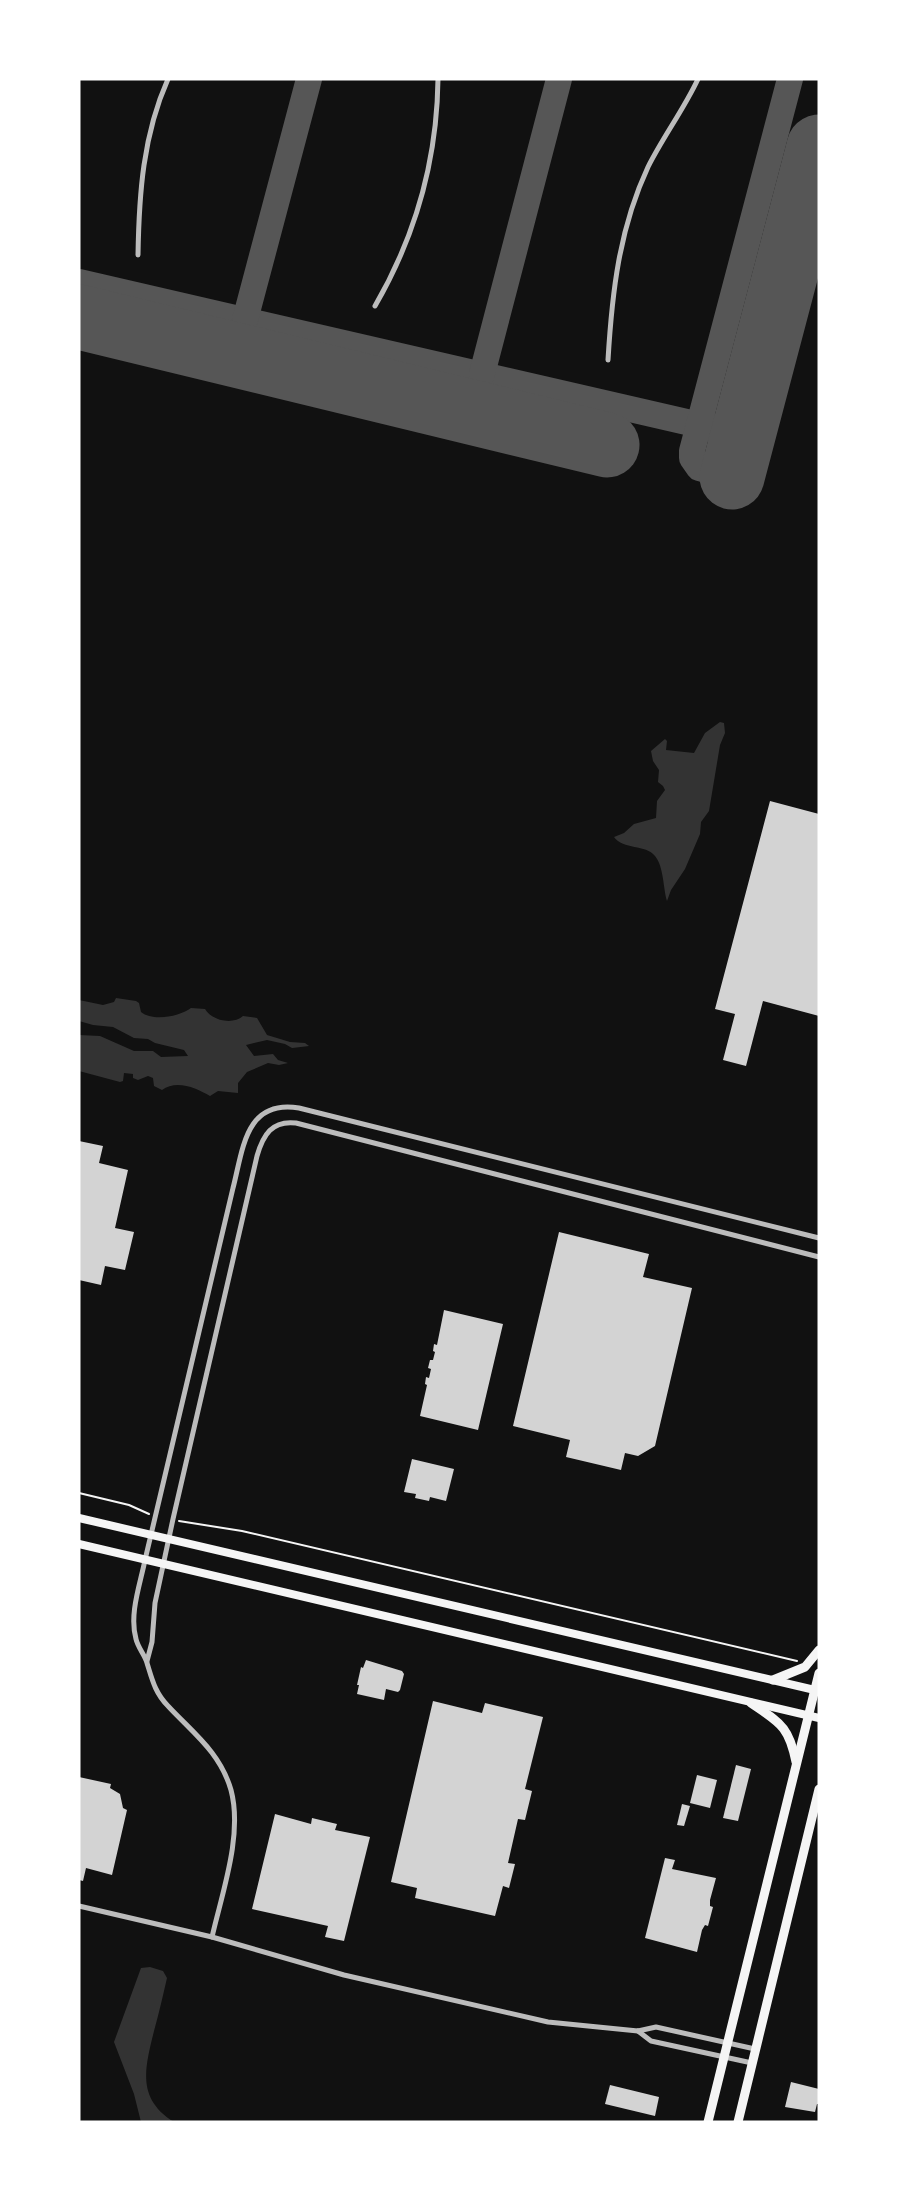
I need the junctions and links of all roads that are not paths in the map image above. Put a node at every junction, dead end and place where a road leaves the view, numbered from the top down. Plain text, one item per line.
1 (168, 79) edge
2 (438, 79) edge
3 (698, 79) edge
4 (138, 255) dead end
5 (374, 306) dead end
6 (608, 360) dead end
7 (819, 1238) edge
8 (819, 1257) edge
9 (79, 1518) edge
10 (151, 1535) junction
11 (168, 1539) junction
12 (79, 1544) edge
13 (145, 1560) junction
14 (163, 1564) junction
15 (819, 1650) edge
16 (147, 1661) junction
17 (819, 1673) edge
18 (773, 1680) junction
19 (817, 1691) edge
20 (751, 1703) junction
21 (808, 1716) junction
22 (819, 1718) edge
23 (796, 1764) junction
24 (819, 1789) edge
25 (79, 1906) edge
26 (212, 1937) junction
27 (638, 2031) junction
28 (728, 2042) junction
29 (755, 2049) junction
30 (724, 2058) junction
31 (752, 2063) junction
32 (708, 2122) edge
33 (738, 2122) edge

1 - 4 street
2 - 5 street
3 - 6 street
7 - 10 street
8 - 11 street
9 - 10 main road
10 - 11 main road
10 - 13 street
11 - 14 street
11 - 18 main road
12 - 13 main road
13 - 14 main road
13 - 16 street
14 - 16 street
14 - 20 main road
15 - 18 main road
16 - 26 street
17 - 19 main road
18 - 19 main road
19 - 21 main road
20 - 21 main road
20 - 23 main road
21 - 22 main road
21 - 23 main road
23 - 28 main road
24 - 29 main road
25 - 26 street
26 - 27 street
27 - 28 street
27 - 30 street
28 - 29 street
28 - 30 main road
29 - 31 main road
30 - 31 street
30 - 32 main road
31 - 33 main road

